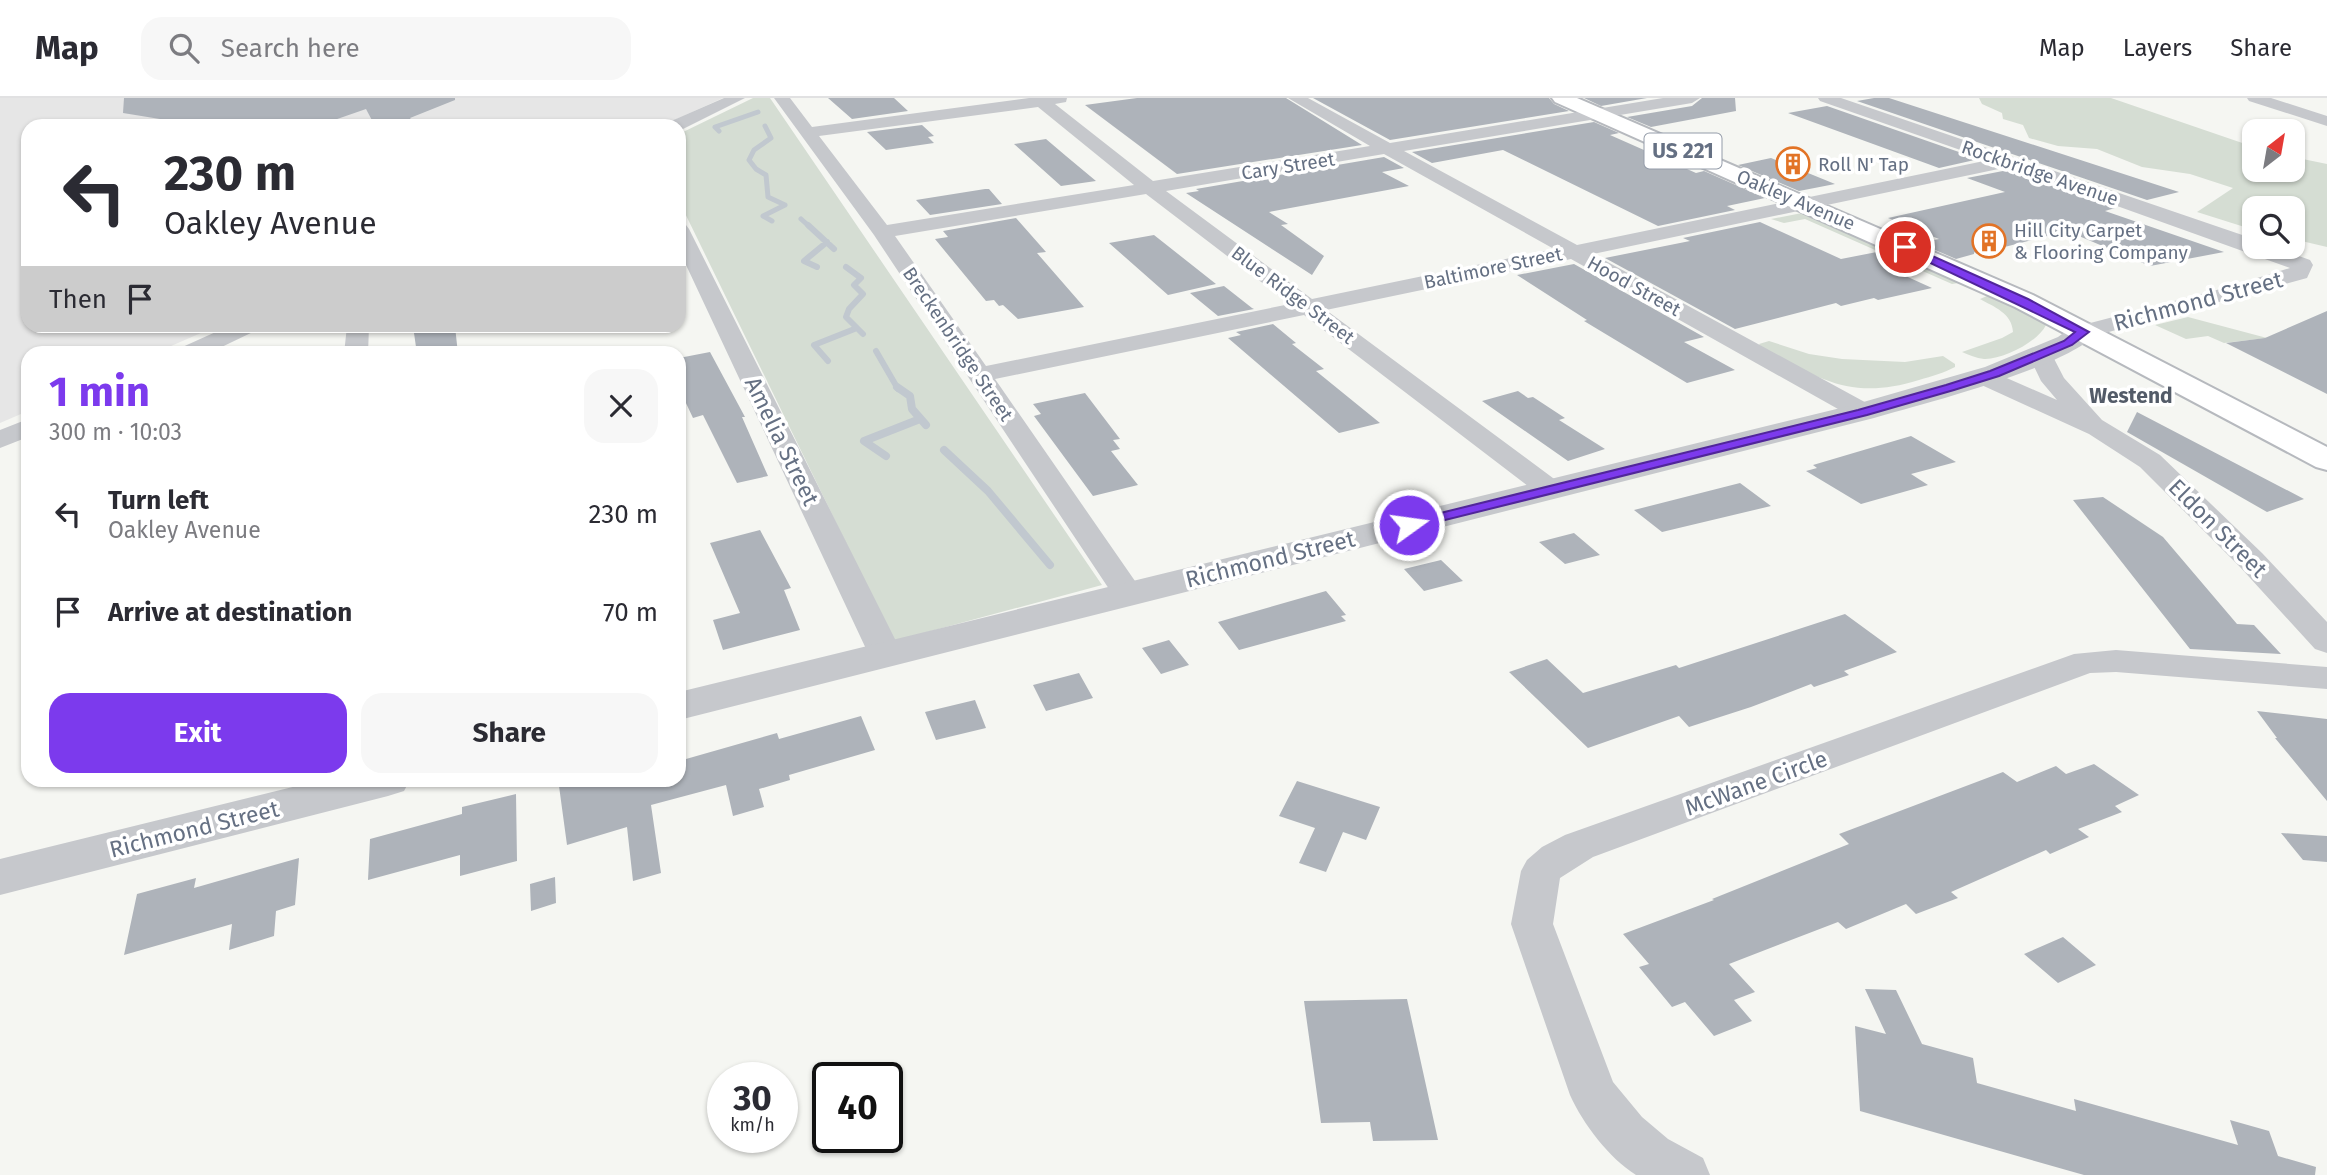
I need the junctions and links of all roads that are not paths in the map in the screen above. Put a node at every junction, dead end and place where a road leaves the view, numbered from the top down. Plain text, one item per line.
1 (737, 98) edge
2 (782, 98) edge
3 (1069, 98) edge
4 (1296, 98) edge
5 (1561, 98) edge
6 (1692, 98) edge
7 (1826, 98) edge
8 (2255, 98) edge
9 (1039, 100) edge
10 (1599, 114) junction
11 (686, 121) edge
12 (2327, 121) edge
13 (810, 132) junction
14 (1389, 149) junction
15 (2007, 162) junction
16 (1150, 188) junction
17 (1805, 203) junction
18 (882, 232) junction
19 (2242, 242) edge
20 (686, 243) edge
21 (1572, 251) junction
22 (2287, 259) edge
23 (2299, 273) joint
24 (1307, 306) junction
25 (2083, 332) junction
26 (232, 333) edge
27 (204, 346) edge
28 (2040, 354) junction
29 (979, 375) junction
30 (1984, 377) junction
31 (1863, 412) junction
32 (2098, 428) junction
33 (21, 430) edge
34 (0, 440) edge
35 (2327, 460) edge
36 (1551, 490) junction
37 (1128, 594) junction
38 (2327, 642) edge
39 (885, 653) junction
40 (2327, 678) edge
41 (686, 704) edge
42 (328, 788) edge
43 (0, 877) edge
44 (1685, 1175) edge

1 - 11 street
2 - 13 street, Breckenbridge Street
3 - 9 street
4 - 14 street, Hood Street
5 - 10 main road, Oakley Avenue / US 221
6 - 10 street, Cary Street
7 - 15 street, Rockbridge Avenue
8 - 12 street
9 - 13 street
9 - 16 street, Blue Ridge Street
10 - 14 street, Cary Street
10 - 17 main road, Oakley Avenue / US 221
13 - 18 street, Breckenbridge Street
14 - 16 street, Cary Street
14 - 21 street, Hood Street
15 - 17 street, Baltimore Street
15 - 19 street, Rockbridge Avenue
16 - 18 street, Cary Street
16 - 24 street, Blue Ridge Street
17 - 21 street, Baltimore Street
17 - 25 main road, Oakley Avenue / US 221
18 - 29 street, Breckenbridge Street
20 - 39 street, Amelia Street
21 - 24 street, Baltimore Street
21 - 31 street, Hood Street
22 - 23 street, Rockbridge Avenue
23 - 25 street, Richmond Street
24 - 29 street, Baltimore Street
24 - 36 street, Blue Ridge Street
25 - 28 street, Richmond Street
25 - 35 main road, Oakley Avenue / US 221
26 - 27 street
28 - 30 street, Richmond Street
28 - 32 street, Eldon Street
29 - 37 street, Breckenbridge Street
30 - 31 street, Richmond Street
30 - 32 street, Eldon Street
31 - 36 street, Richmond Street
32 - 38 street, Eldon Street
33 - 34 street
36 - 37 street, Richmond Street
37 - 39 street, Richmond Street
39 - 41 street, Richmond Street
40 - 44 street, McWane Circle
42 - 43 street, Richmond Street

